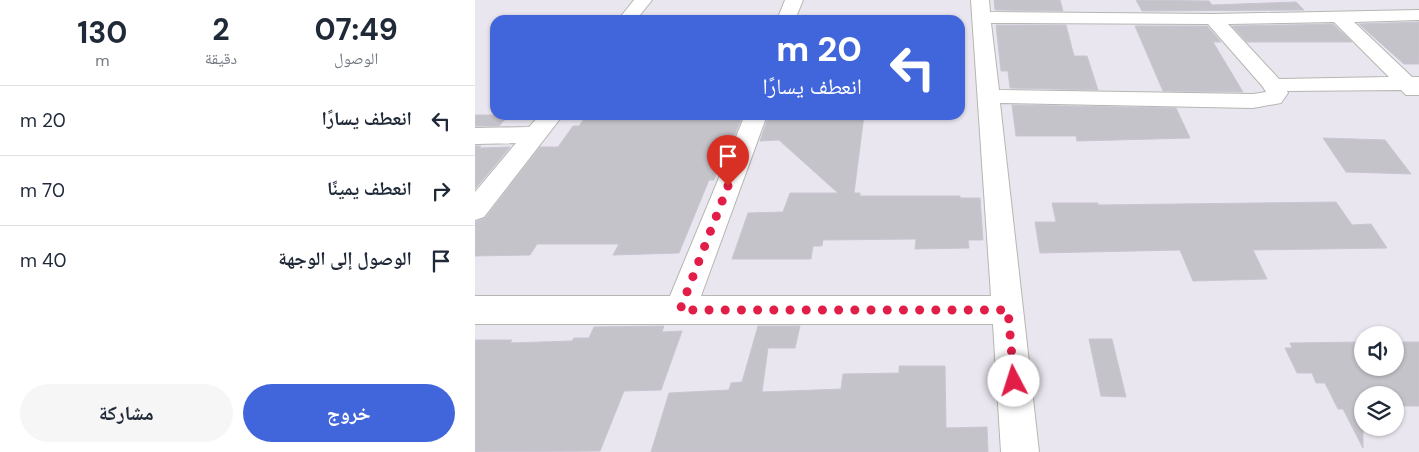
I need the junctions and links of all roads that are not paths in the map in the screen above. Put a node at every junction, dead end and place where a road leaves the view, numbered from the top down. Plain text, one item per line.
1 (643, 0) edge
2 (794, 0) edge
3 (981, 8) edge
4 (631, 15) edge
5 (788, 15) edge
6 (1419, 15) edge
7 (1338, 16) junction
8 (1213, 19) junction
9 (1273, 85) junction
10 (1415, 87) edge
11 (987, 96) junction
12 (548, 120) edge
13 (754, 120) edge
14 (536, 135) junction
15 (475, 136) edge
16 (475, 210) edge
17 (475, 310) edge
18 (680, 310) junction
19 (1008, 310) junction
20 (1021, 452) edge

1 - 4 street
2 - 5 street
3 - 8 street
3 - 11 street
6 - 7 street
7 - 8 street
7 - 10 street
8 - 9 street
9 - 10 street
9 - 11 street
11 - 19 street
12 - 14 street
13 - 18 street
14 - 15 street
14 - 16 street
17 - 18 street
18 - 19 street
19 - 20 street

